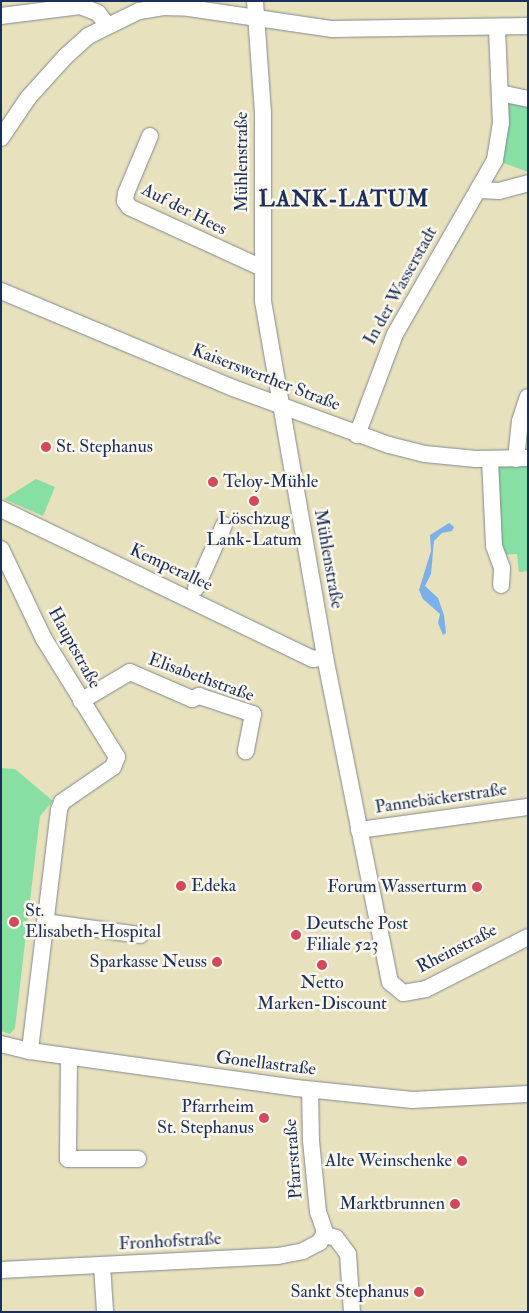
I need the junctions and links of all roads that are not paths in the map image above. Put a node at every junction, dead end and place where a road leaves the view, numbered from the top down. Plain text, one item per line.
1 (255, 1) edge
2 (1, 16) edge
3 (257, 20) junction
4 (107, 25) junction
5 (528, 26) edge
6 (497, 28) junction
7 (500, 93) junction
8 (528, 100) edge
9 (150, 136) dead end
10 (1, 138) edge
11 (528, 183) edge
12 (479, 190) junction
13 (262, 268) junction
14 (1, 291) edge
15 (528, 397) edge
16 (280, 406) junction
17 (357, 435) junction
18 (522, 458) edge
19 (490, 460) junction
20 (1, 509) edge
21 (224, 525) dead end
22 (1, 549) edge
23 (501, 585) dead end
24 (196, 588) dead end
25 (325, 657) junction
26 (81, 701) junction
27 (246, 751) dead end
28 (528, 806) edge
29 (359, 830) junction
30 (45, 922) junction
31 (140, 935) dead end
32 (528, 937) edge
33 (403, 993) joint
34 (1, 1044) edge
35 (30, 1051) junction
36 (69, 1057) junction
37 (310, 1090) junction
38 (528, 1094) edge
39 (138, 1159) dead end
40 (324, 1230) junction
41 (102, 1265) junction
42 (1, 1270) edge
43 (104, 1312) edge
44 (352, 1312) edge

1 - 3 street, Mühlenstraße
2 - 4 street
3 - 4 street
3 - 6 street
3 - 13 street, Mühlenstraße
4 - 10 street
5 - 6 street
6 - 7 street, In der Wasserstadt
7 - 8 street
7 - 12 street, In der Wasserstadt
9 - 13 street, Auf der Hees
11 - 12 street
12 - 17 street, In der Wasserstadt
13 - 16 street, Mühlenstraße
14 - 16 street, Kaiserswerther Straße
15 - 18 street
16 - 17 street, Kaiserswerther Straße
16 - 25 street, Mühlenstraße
17 - 19 street, Kaiserswerther Straße
18 - 19 street, Kaiserswerther Straße
19 - 23 street
20 - 25 street, Kemperallee
21 - 24 street
22 - 26 street, Hauptstraße
25 - 29 street, Mühlenstraße
26 - 27 street, Elisabethstraße
26 - 30 street, Hauptstraße
28 - 29 street, Pannebäckerstraße
29 - 33 street, Mühlenstraße
30 - 31 street
30 - 35 street
32 - 33 street, Rheinstraße
34 - 35 street, Gonellastraße
35 - 36 street, Gonellastraße
36 - 37 street, Gonellastraße
36 - 39 street
37 - 38 street, Gonellastraße
37 - 40 street, Pfarrstraße
40 - 41 street, Fronhofstraße
40 - 44 street
41 - 42 street, Fronhofstraße
41 - 43 street

